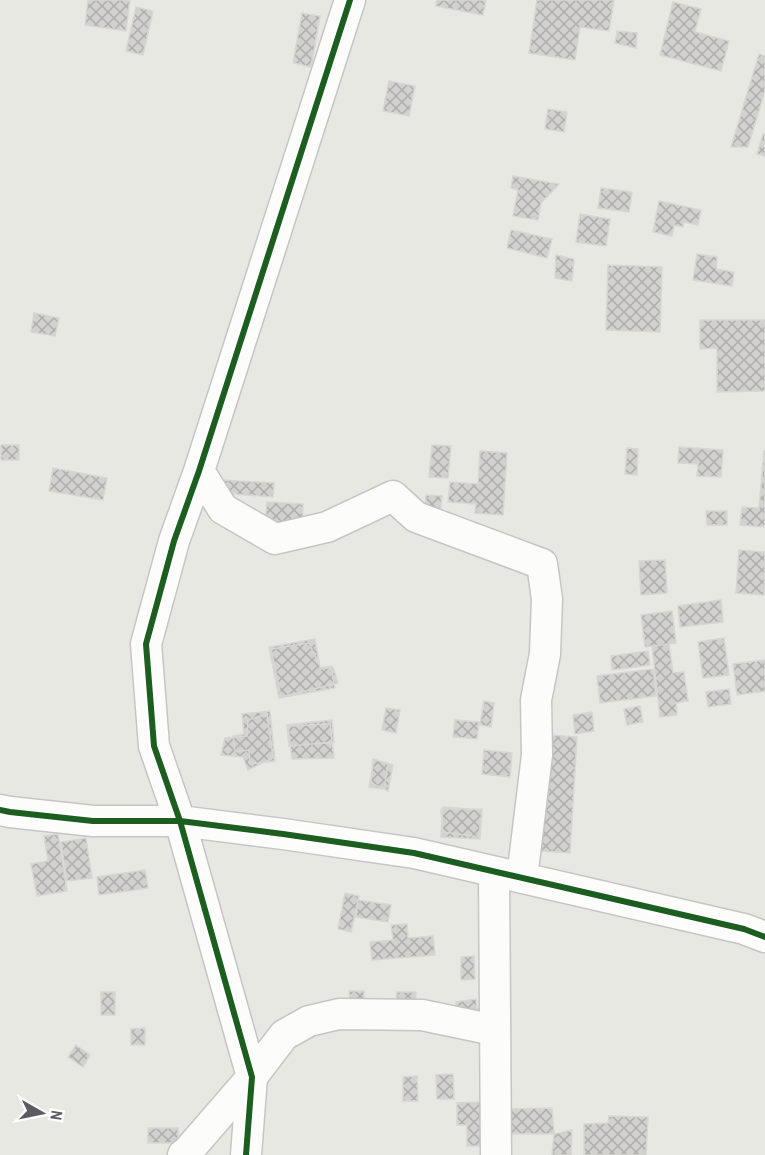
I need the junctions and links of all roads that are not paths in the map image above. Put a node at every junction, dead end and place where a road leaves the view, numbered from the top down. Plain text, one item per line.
1 (350, 0) edge
2 (199, 471) junction
3 (0, 810) edge
4 (180, 821) junction
5 (508, 875) junction
6 (765, 937) edge
7 (494, 1030) junction
8 (252, 1077) junction
9 (183, 1155) edge
10 (246, 1155) edge
11 (496, 1155) edge

1 - 2 street
2 - 4 street
2 - 5 street
3 - 4 street
4 - 5 street
4 - 8 street
5 - 6 street
5 - 7 street
7 - 8 street
7 - 11 street
8 - 9 street
8 - 10 street

